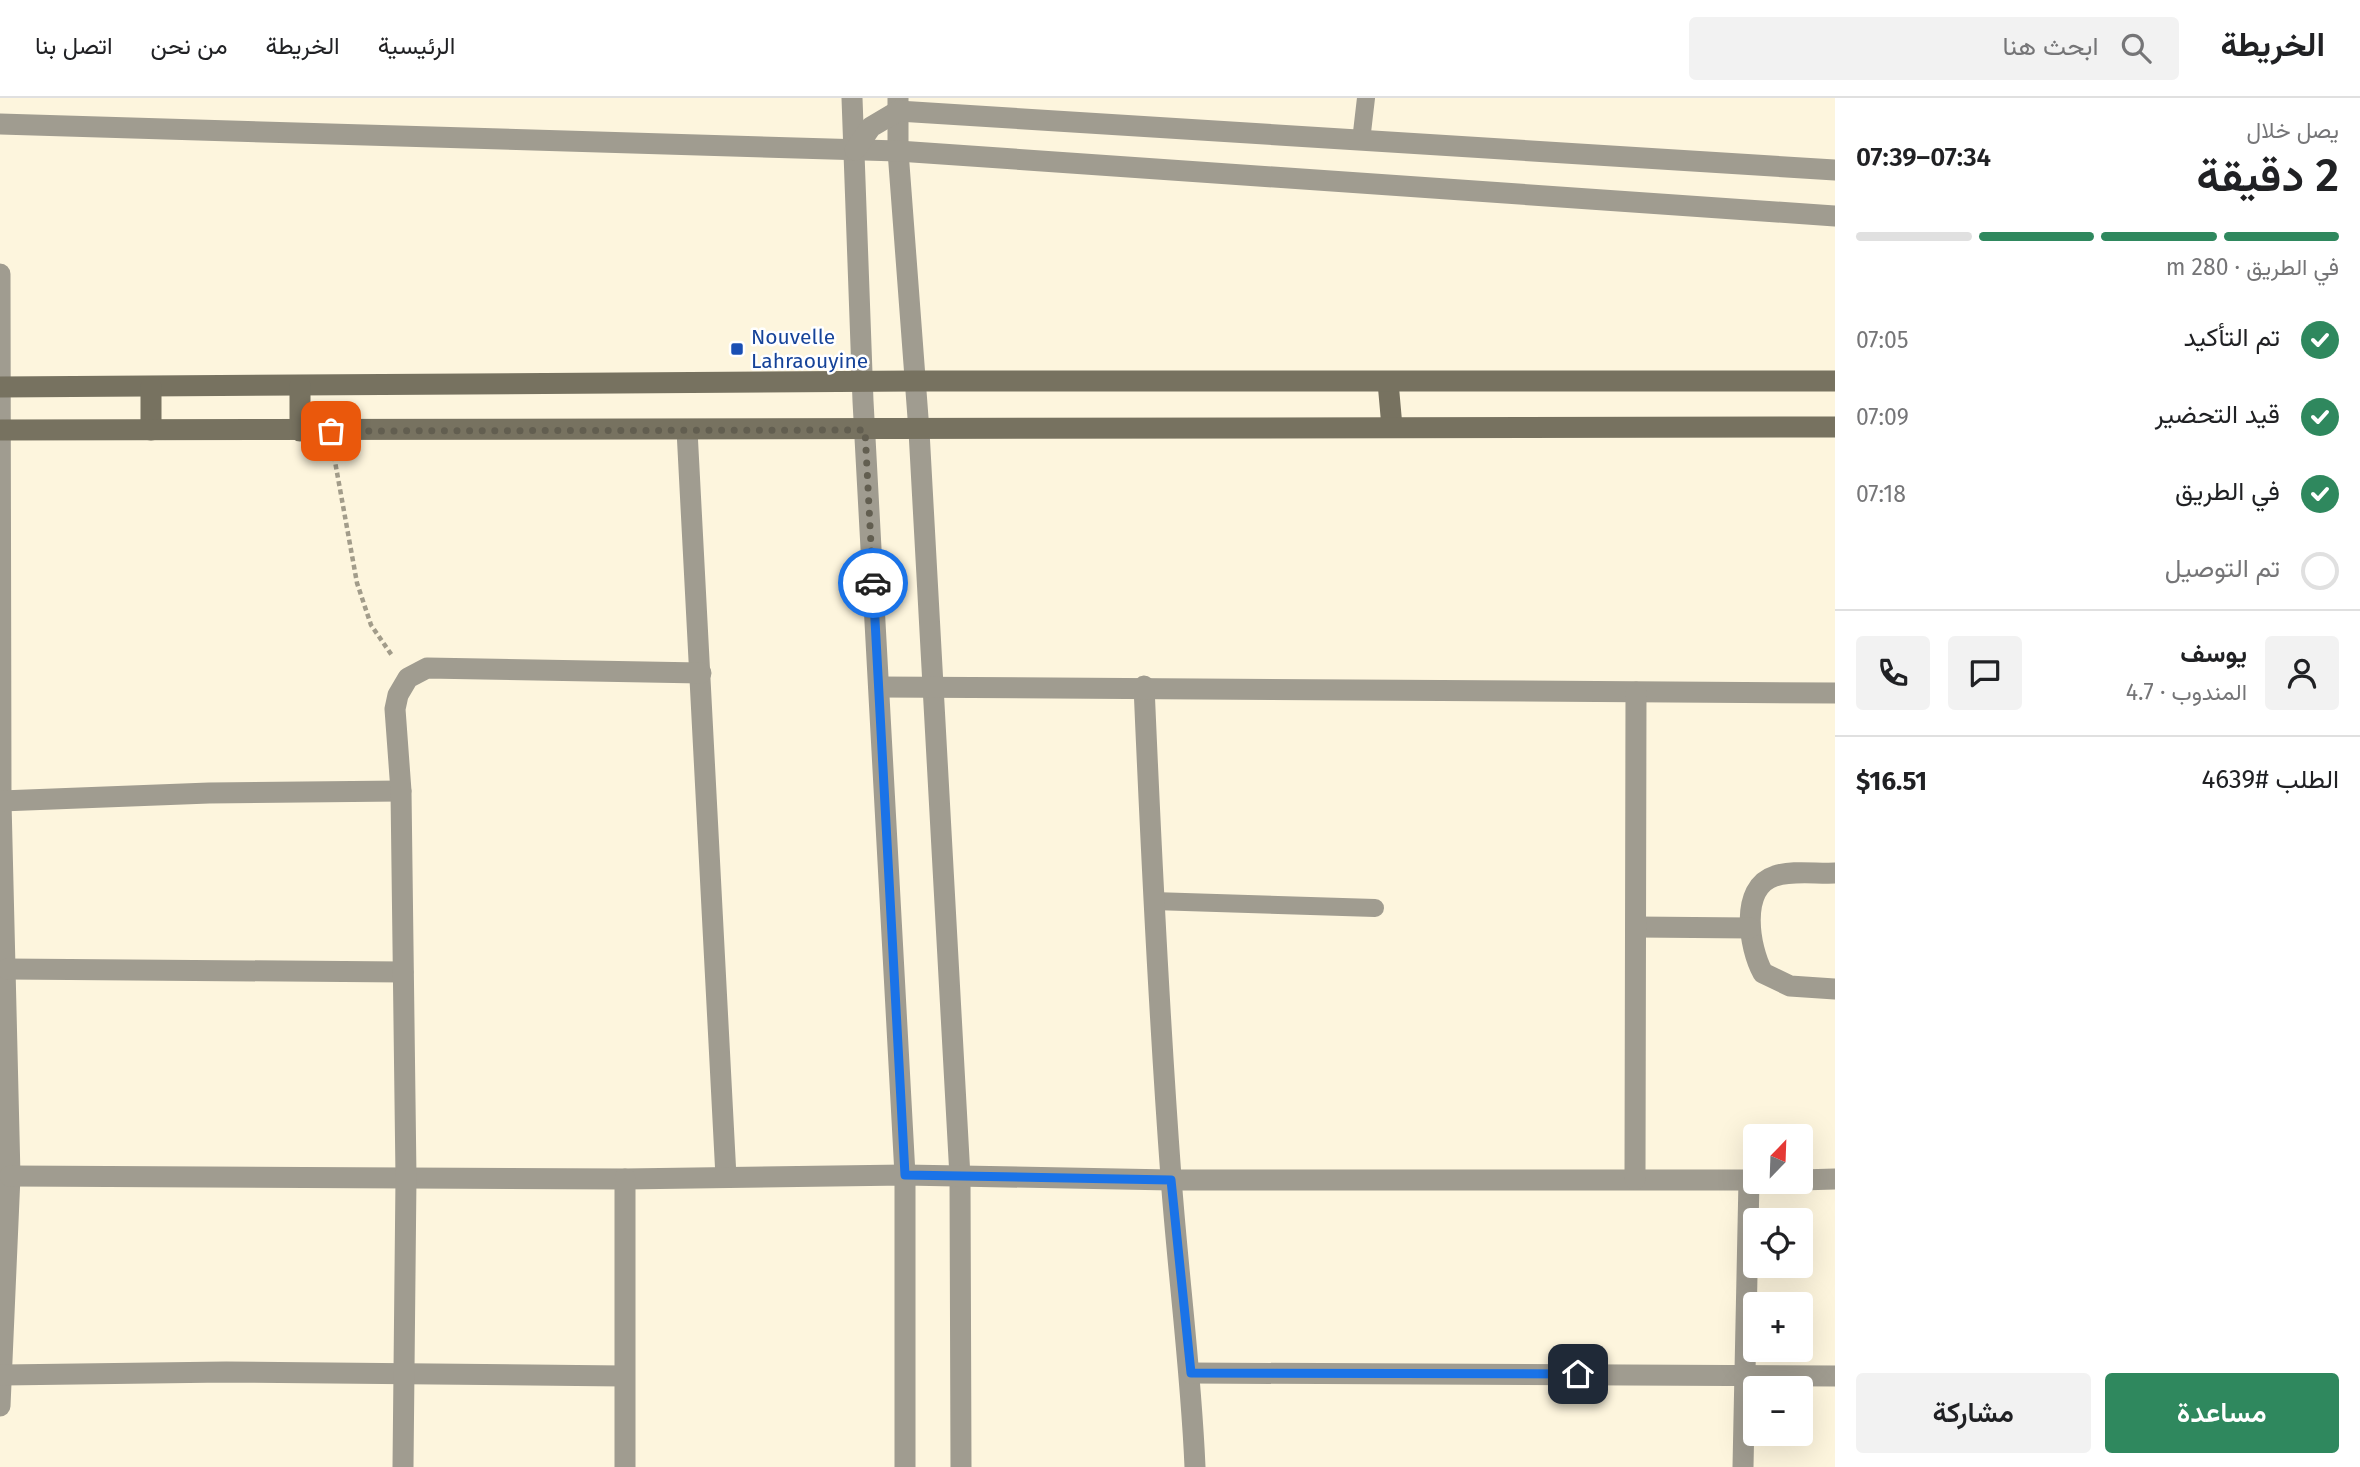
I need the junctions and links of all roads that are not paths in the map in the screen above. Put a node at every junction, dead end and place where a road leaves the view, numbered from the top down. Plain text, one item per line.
1 (852, 98) edge
2 (1366, 98) edge
3 (898, 104) edge
4 (0, 124) edge
5 (1361, 141) junction
6 (855, 150) junction
7 (898, 151) junction
8 (1835, 170) edge
9 (1835, 216) edge
10 (0, 274) edge
11 (914, 381) junction
12 (1835, 381) edge
13 (862, 382) junction
14 (1388, 382) junction
15 (300, 386) junction
16 (1, 387) edge
17 (150, 387) junction
18 (1392, 427) junction
19 (1835, 428) edge
20 (1, 430) edge
21 (151, 430) junction
22 (687, 430) junction
23 (865, 430) junction
24 (300, 431) junction
25 (919, 431) junction
26 (701, 673) junction
27 (932, 685) junction
28 (1144, 686) junction
29 (879, 687) junction
30 (1636, 692) junction
31 (1835, 693) edge
32 (401, 791) junction
33 (1, 801) edge
34 (1835, 873) edge
35 (1153, 901) junction
36 (1375, 908) dead end
37 (1637, 927) junction
38 (1750, 928) junction
39 (7, 970) junction
40 (404, 972) junction
41 (1835, 989) edge
42 (10, 1175) junction
43 (905, 1175) junction
44 (406, 1177) junction
45 (726, 1177) junction
46 (960, 1177) junction
47 (625, 1179) junction
48 (1635, 1179) junction
49 (1835, 1179) edge
50 (1171, 1180) junction
51 (1743, 1180) edge
52 (1813, 1180) edge
53 (1752, 1194) edge
54 (1191, 1373) junction
55 (406, 1374) junction
56 (1746, 1375) junction
57 (3, 1376) junction
58 (623, 1376) junction
59 (1835, 1376) edge
60 (0, 1406) edge
61 (403, 1467) edge
62 (625, 1467) edge
63 (905, 1467) edge
64 (961, 1467) edge
65 (1195, 1467) edge
66 (1743, 1467) edge

1 - 6 street
2 - 5 lane
3 - 5 street
3 - 6 street
3 - 7 street
4 - 6 street
5 - 8 street
6 - 7 street
6 - 13 street
7 - 9 street
7 - 11 street
10 - 16 street
11 - 13 street
11 - 14 street
11 - 25 street
12 - 14 street
13 - 15 street
13 - 23 street
14 - 18 street
15 - 17 street
15 - 24 street
16 - 17 street
16 - 20 street
17 - 21 street
18 - 19 street
18 - 25 street
20 - 21 street
20 - 33 street
21 - 24 street
22 - 23 street
22 - 24 street
22 - 26 street
23 - 25 street
23 - 29 street
25 - 27 street
26 - 32 street
26 - 45 street
27 - 28 street
27 - 29 street
27 - 46 street
28 - 30 street
28 - 35 street
29 - 43 street
30 - 31 street
30 - 37 street
32 - 33 street
32 - 40 street
33 - 39 street
34 - 38 street
35 - 36 lane
35 - 50 street
37 - 38 street
37 - 48 street
38 - 41 street
39 - 40 street
39 - 42 street
40 - 44 street
42 - 44 street
42 - 57 street
43 - 45 street
43 - 46 street
43 - 63 street
44 - 47 street
44 - 55 street
45 - 47 street
46 - 50 street
46 - 64 street
47 - 58 street
48 - 50 street
48 - 51 street
49 - 52 street
50 - 54 street
53 - 56 street
54 - 56 street
54 - 65 street
55 - 57 street
55 - 58 street
55 - 61 street
56 - 59 street
56 - 66 street
57 - 60 street
58 - 62 street

